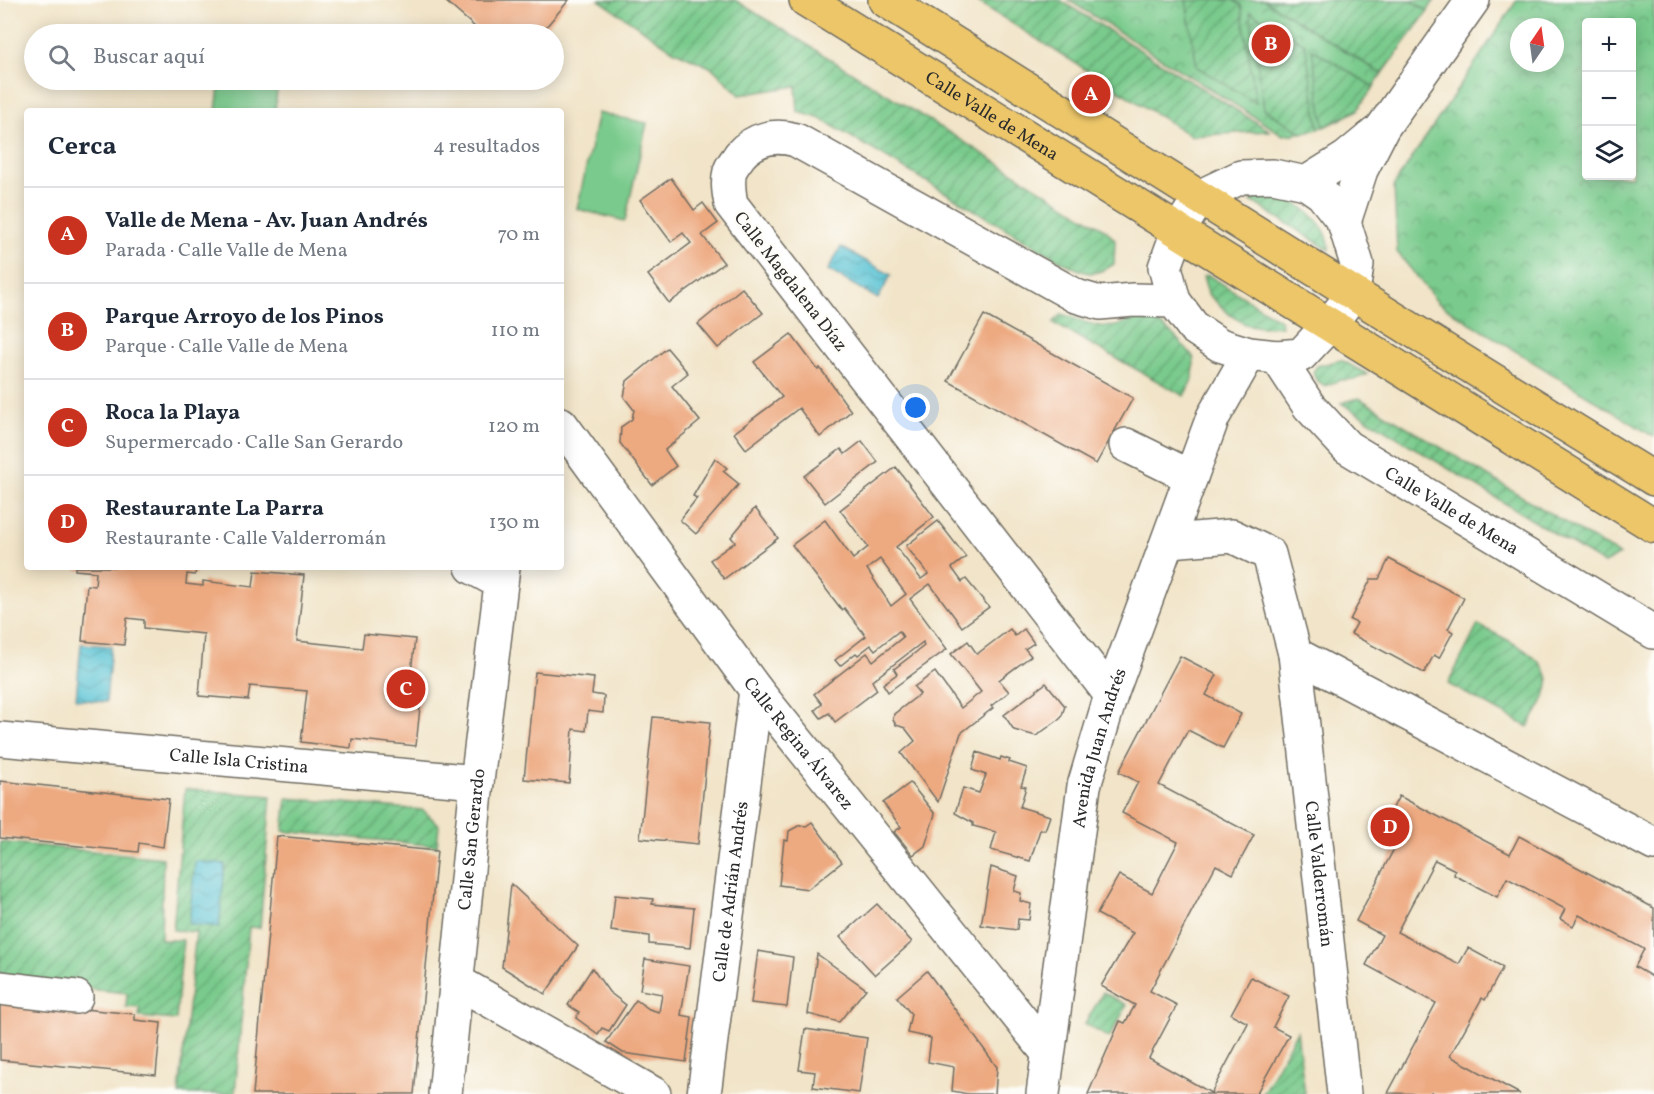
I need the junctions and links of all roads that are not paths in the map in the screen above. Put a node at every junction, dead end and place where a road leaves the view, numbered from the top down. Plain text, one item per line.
1 (806, 0) edge
2 (885, 0) edge
3 (1473, 0) edge
4 (1383, 127) junction
5 (1306, 183) junction
6 (1201, 196) junction
7 (1344, 222) junction
8 (1178, 231) junction
9 (1353, 294) junction
10 (1174, 301) junction
11 (1329, 325) junction
12 (1249, 352) junction
13 (567, 414) edge
14 (1126, 445) dead end
15 (1191, 477) junction
16 (1654, 479) edge
17 (1654, 526) edge
18 (1169, 541) junction
19 (483, 570) edge
20 (502, 575) edge
21 (1654, 632) edge
22 (1294, 654) junction
23 (756, 690) junction
24 (1111, 695) junction
25 (0, 739) edge
26 (477, 782) junction
27 (1654, 844) edge
28 (456, 981) junction
29 (0, 988) edge
30 (76, 997) dead end
31 (1048, 1053) junction
32 (445, 1094) edge
33 (654, 1094) edge
34 (704, 1094) edge
35 (1043, 1094) edge
36 (1344, 1094) edge

1 - 8 main road, Calle Valle de Mena
2 - 6 main road
3 - 4 street
4 - 5 street
4 - 7 street
5 - 6 street
5 - 7 street
6 - 8 street, Calle Valle de Mena
6 - 9 main road
7 - 9 street
8 - 10 street, Calle Valle de Mena
8 - 11 main road, Calle Valle de Mena
9 - 11 street
9 - 16 main road
10 - 12 street, Calle Valle de Mena
10 - 24 street, Calle Magdalena Díaz
11 - 12 street
11 - 17 main road, Calle Valle de Mena
12 - 15 street, Avenida Juan Andrés
12 - 21 street, Calle Valle de Mena
13 - 23 street, Calle Regina Álvarez
14 - 15 street
15 - 18 street, Avenida Juan Andrés
18 - 22 street, Calle Valderromán
18 - 24 street, Avenida Juan Andrés
19 - 20 street, Calle San Gerardo
20 - 26 street, Calle San Gerardo
22 - 27 street
22 - 36 street, Calle Valderromán
23 - 31 street, Calle Regina Álvarez
23 - 34 street, Calle de Adrián Andrés
24 - 31 street, Avenida Juan Andrés
25 - 26 street, Calle Isla Cristina
26 - 28 street, Calle San Gerardo
28 - 32 street, Calle San Gerardo
28 - 33 street
29 - 30 street
31 - 35 street, Avenida Juan Andrés

